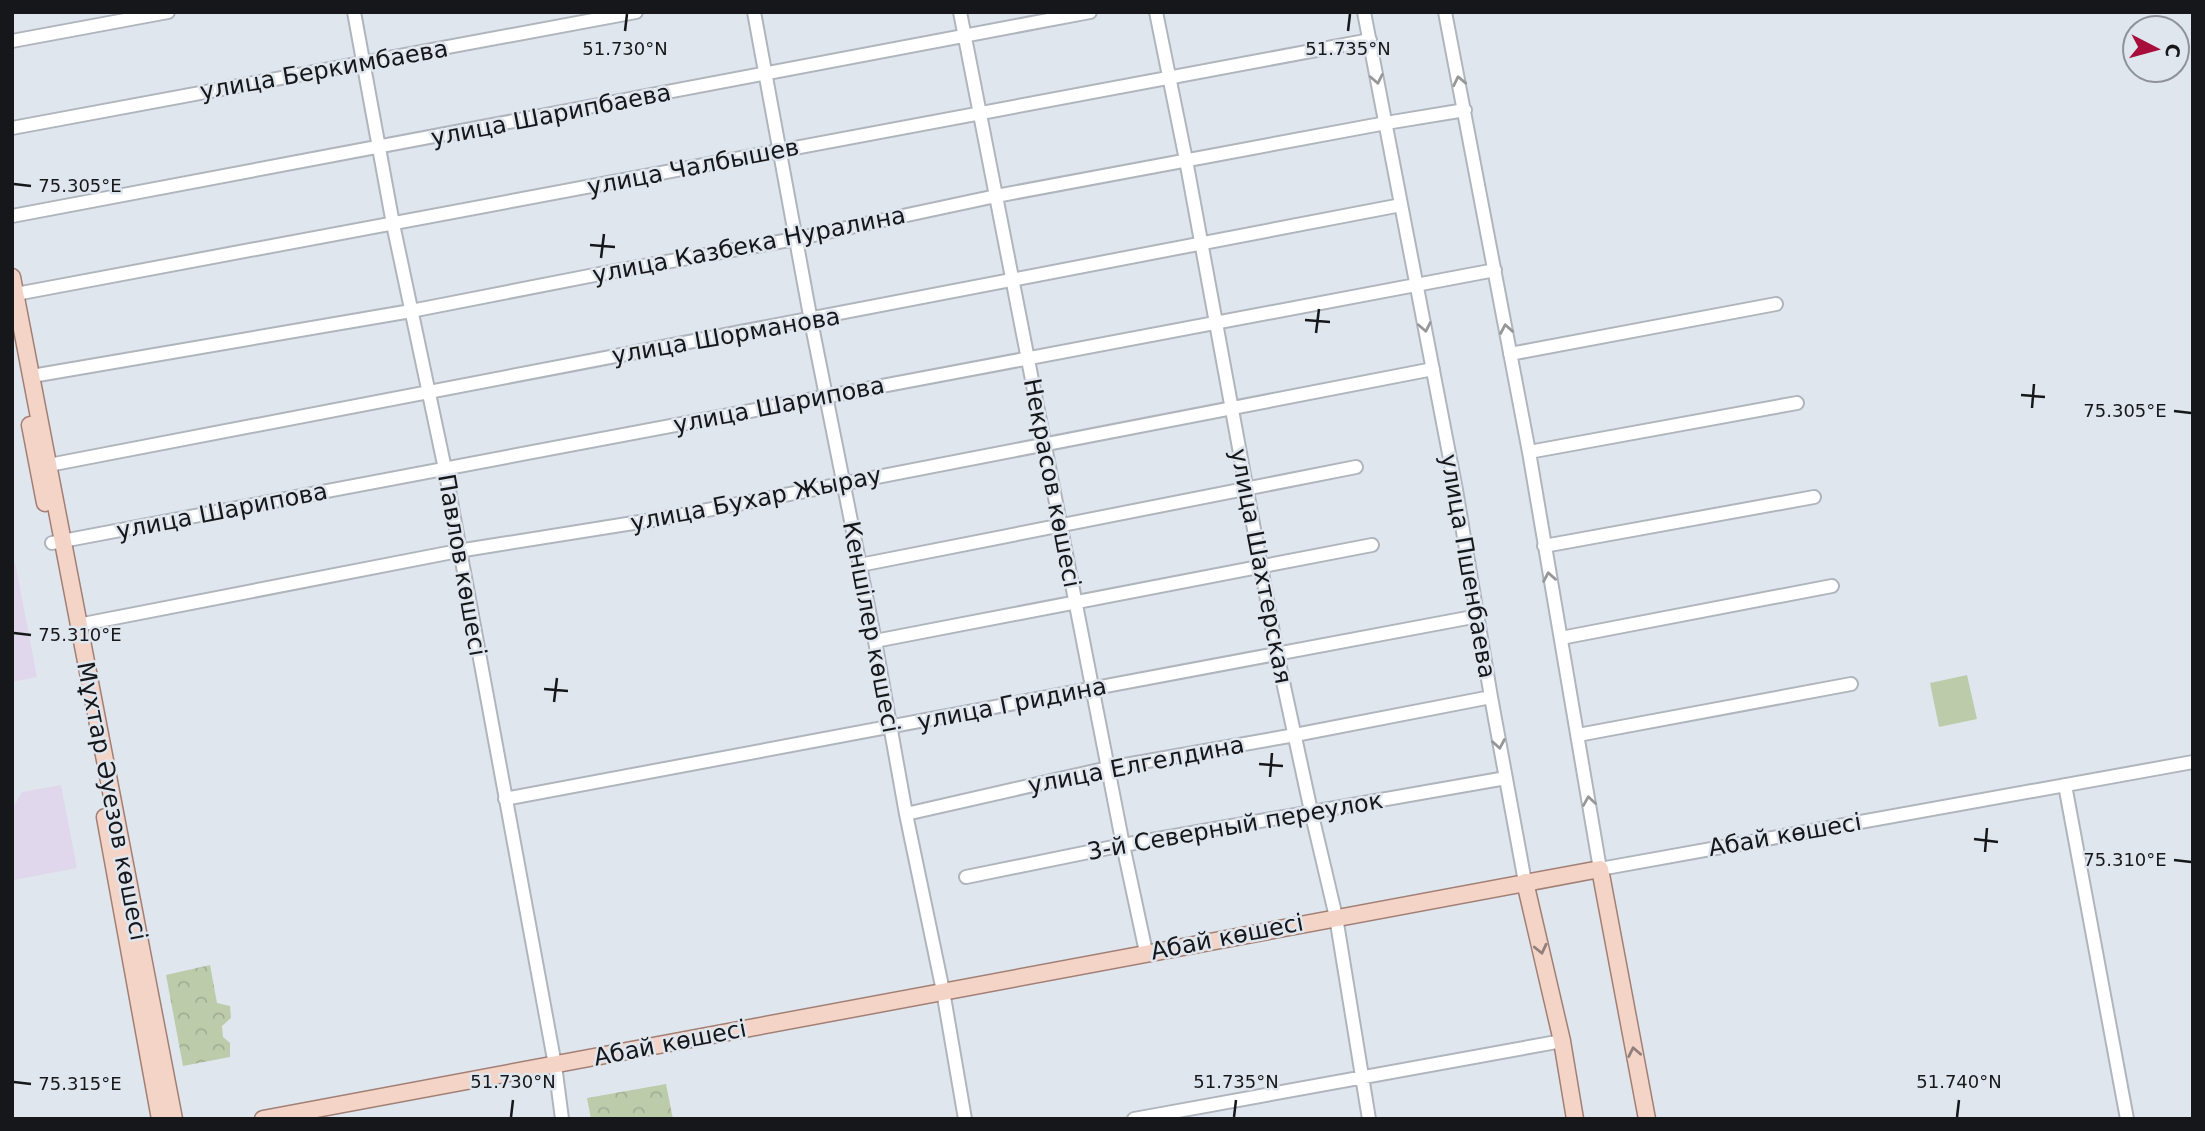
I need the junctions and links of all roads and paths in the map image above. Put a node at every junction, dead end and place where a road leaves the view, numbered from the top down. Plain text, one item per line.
1 (168, 12) edge
2 (354, 12) edge
3 (636, 12) edge
4 (754, 12) edge
5 (960, 12) edge
6 (1090, 12) edge
7 (1156, 12) edge
8 (1364, 12) edge
9 (1445, 12) edge
10 (965, 36) junction
11 (1370, 40) junction
12 (12, 41) edge
13 (363, 63) junction
14 (765, 75) junction
15 (1169, 77) junction
16 (1465, 110) junction
17 (980, 113) junction
18 (1386, 123) junction
19 (12, 128) edge
20 (380, 147) junction
21 (779, 151) junction
22 (1186, 160) junction
23 (996, 196) junction
24 (1401, 205) junction
25 (12, 216) edge
26 (393, 224) junction
27 (795, 239) junction
28 (1201, 244) junction
29 (1495, 270) junction
30 (12, 277) edge
31 (1013, 281) junction
32 (1417, 285) junction
33 (16, 294) junction
34 (1776, 304) dead end
35 (411, 311) junction
36 (811, 321) junction
37 (1216, 322) junction
38 (12, 330) edge
39 (1510, 354) junction
40 (1028, 357) junction
41 (1433, 369) junction
42 (32, 376) junction
43 (429, 392) junction
44 (827, 397) junction
45 (1797, 403) dead end
46 (1232, 406) junction
47 (1044, 443) junction
48 (1529, 452) junction
49 (49, 465) junction
50 (1356, 467) dead end
51 (444, 469) junction
52 (844, 483) junction
53 (1246, 490) junction
54 (1814, 497) dead end
55 (1060, 526) junction
56 (58, 542) junction
57 (1372, 545) dead end
58 (1544, 546) junction
59 (458, 551) junction
60 (860, 565) junction
61 (1262, 567) junction
62 (1832, 586) dead end
63 (1076, 602) junction
64 (1478, 616) junction
65 (78, 625) junction
66 (1561, 638) junction
67 (875, 640) junction
68 (1277, 654) junction
69 (1851, 684) dead end
70 (1092, 688) junction
71 (1491, 697) junction
72 (890, 727) junction
73 (1578, 734) junction
74 (1294, 735) junction
75 (2193, 762) edge
76 (1108, 768) junction
77 (1506, 778) junction
78 (2066, 785) junction
79 (505, 799) junction
80 (1311, 811) junction
81 (905, 814) junction
82 (1123, 845) junction
83 (1600, 869) junction
84 (966, 877) dead end
85 (1525, 882) junction
86 (1336, 916) junction
87 (1146, 952) junction
88 (943, 991) junction
89 (1562, 1041) junction
90 (555, 1065) junction
91 (1362, 1076) junction
92 (165, 1118) edge
93 (263, 1119) edge
94 (562, 1119) edge
95 (965, 1119) edge
96 (1134, 1119) edge
97 (1370, 1119) edge
98 (1575, 1119) edge
99 (1647, 1119) edge
100 (2127, 1119) edge

1 - 12 street
2 - 13 street, Павлов көшесі
3 - 13 street, улица Беркимбаева
4 - 14 street, Кеншілер көшесі
5 - 10 street, Некрасов көшесі
6 - 10 street, улица Шарипбаева
7 - 15 street, улица Шахтерская
8 - 11 street, улица Пшенбаева
16 -> 9 street
10 - 14 street, улица Шарипбаева
10 - 17 street, Некрасов көшесі
11 - 15 street, улица Чалбышев
11 -> 18 street, улица Пшенбаева
13 - 19 street, улица Беркимбаева
13 - 20 street, Павлов көшесі
14 - 20 street, улица Шарипбаева
14 - 21 street, Кеншілер көшесі
15 - 17 street, улица Чалбышев
15 - 22 street, улица Шахтерская
16 - 18 street, улица Казбека Нуралина
16 - 29 street
17 - 21 street, улица Чалбышев
17 - 23 street, Некрасов көшесі
18 - 22 street, улица Казбека Нуралина
18 - 24 street, улица Пшенбаева
20 - 25 street, улица Шарипбаева
20 - 26 street, Павлов көшесі
21 - 26 street, улица Чалбышев
21 - 27 street, Кеншілер көшесі
22 - 23 street, улица Казбека Нуралина
22 - 28 street, улица Шахтерская
23 - 27 street, улица Казбека Нуралина
23 - 31 street, Некрасов көшесі
24 - 28 street, улица Шорманова
24 - 32 street, улица Пшенбаева
26 - 33 street, улица Чалбышев
26 - 35 street, Павлов көшесі
27 - 35 street, улица Казбека Нуралина
27 - 36 street, Кеншілер көшесі
28 - 31 street, улица Шорманова
28 - 37 street, улица Шахтерская
29 - 32 street, улица Шарипова
39 -> 29 street
30 - 33 main road, Мұхтар Әуезов көшесі
31 - 36 street, улица Шорманова
31 - 40 street, Некрасов көшесі
32 - 37 street, улица Шарипова
32 -> 41 street, улица Пшенбаева
33 - 42 main road, Мұхтар Әуезов көшесі
34 - 39 street
35 - 42 street, улица Казбека Нуралина
35 - 43 street, Павлов көшесі
36 - 43 street, улица Шорманова
36 - 44 street, Кеншілер көшесі
37 - 40 street, улица Шарипова
37 - 46 street, улица Шахтерская
38 - 56 main road, Мұхтар Әуезов көшесі
39 - 48 street
40 - 44 street, улица Шарипова
40 - 47 street, Некрасов көшесі
41 - 46 street, улица Бухар Жырау
41 - 64 street, улица Пшенбаева
42 - 49 main road, Мұхтар Әуезов көшесі
43 - 49 street, улица Шорманова
43 - 51 street, Павлов көшесі
44 - 51 street, улица Шарипова
44 - 52 street, Кеншілер көшесі
45 - 48 street
46 - 47 street, улица Бухар Жырау
46 - 53 street, улица Шахтерская
47 - 52 street, улица Бухар Жырау
47 - 55 street, Некрасов көшесі
48 - 58 street
49 - 56 main road, Мұхтар Әуезов көшесі
50 - 53 street
51 - 56 street, улица Шарипова
51 - 59 street, Павлов көшесі
52 - 59 street, улица Бухар Жырау
52 - 60 street, Кеншілер көшесі
53 - 55 street
53 - 61 street, улица Шахтерская
54 - 58 street
55 - 60 street
55 - 63 street, Некрасов көшесі
56 - 65 main road, Мұхтар Әуезов көшесі
56 - 92 main road, Мұхтар Әуезов көшесі
57 - 61 street
66 -> 58 street
59 - 65 street, улица Бухар Жырау
59 - 79 street, Павлов көшесі
60 - 67 street, Кеншілер көшесі
61 - 63 street
61 - 68 street, улица Шахтерская
62 - 66 street
63 - 67 street
63 - 70 street, Некрасов көшесі
64 - 68 street, улица Гридина
64 - 71 street, улица Пшенбаева
65 - 92 main road, Мұхтар Әуезов көшесі
66 - 73 street
67 - 72 street, Кеншілер көшесі
68 - 70 street, улица Гридина
68 - 74 street, улица Шахтерская
69 - 73 street
70 - 72 street, улица Гридина
70 - 76 street, Некрасов көшесі
71 - 74 street, улица Елгелдина
71 -> 77 street, улица Пшенбаева
72 - 79 street, улица Гридина
72 - 81 street, Кеншілер көшесі
83 -> 73 street
74 - 76 street, улица Елгелдина
74 - 80 street, улица Шахтерская
75 - 78 street, Абай көшесі
76 - 81 street, улица Елгелдина
76 - 82 street, Некрасов көшесі
77 - 80 street, 3-й Северный переулок
77 - 85 street, улица Пшенбаева
78 - 83 street, Абай көшесі
78 - 100 street
79 - 90 street, Павлов көшесі
80 - 82 street, 3-й Северный переулок
80 - 86 street, улица Шахтерская
81 - 88 street, Кеншілер көшесі
82 - 84 street, 3-й Северный переулок
82 - 87 street, Некрасов көшесі
83 - 85 main road, Абай көшесі
99 -> 83 main road
85 - 86 main road, Абай көшесі
85 -> 89 main road, улица Пшенбаева
86 - 87 main road, Абай көшесі
86 - 91 street, улица Шахтерская
87 - 88 main road, Абай көшесі
88 - 90 main road, Абай көшесі
88 - 95 street, Кеншілер көшесі
89 - 91 street
89 - 98 main road, улица Пшенбаева
90 - 93 main road, Абай көшесі
90 - 94 street, Павлов көшесі
91 - 96 street
91 - 97 street, улица Шахтерская

